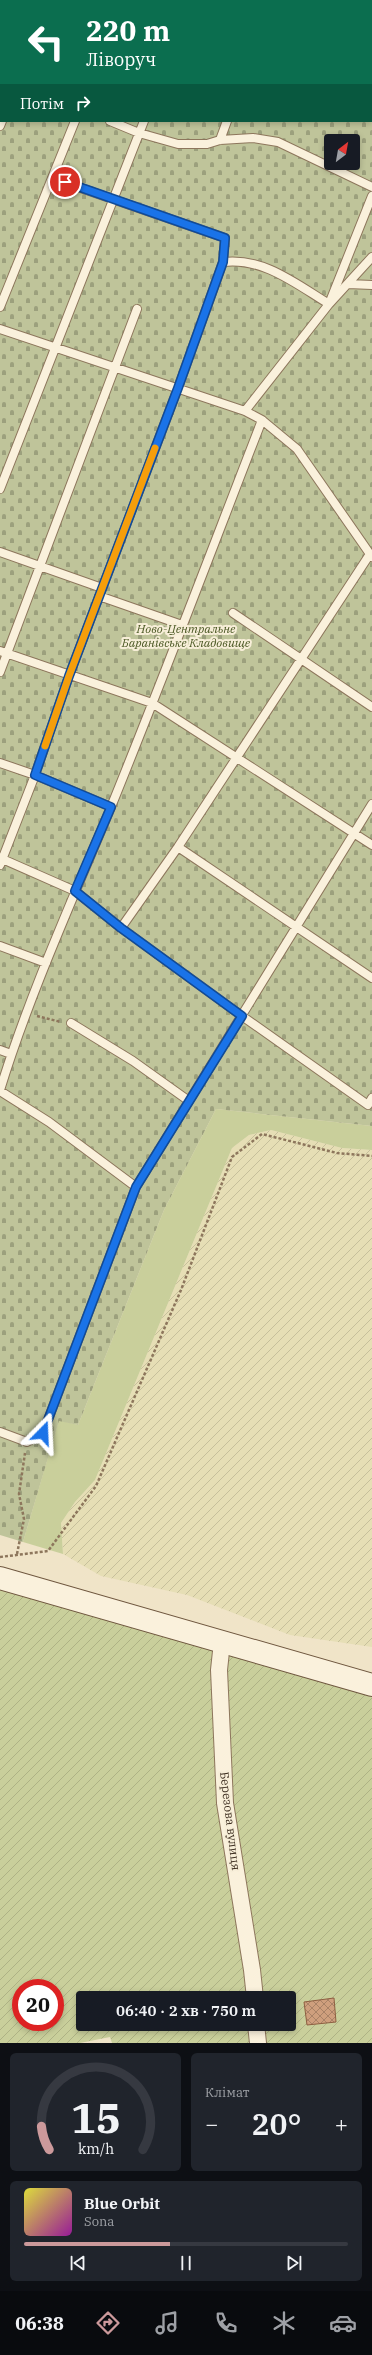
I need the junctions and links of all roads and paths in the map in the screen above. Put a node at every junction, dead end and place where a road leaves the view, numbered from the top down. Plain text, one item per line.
1 (75, 122) edge
2 (112, 122) edge
3 (144, 122) edge
4 (226, 122) edge
5 (139, 133) junction
6 (220, 140) junction
7 (52, 178) junction
8 (372, 187) edge
9 (372, 196) edge
10 (114, 200) junction
11 (372, 257) edge
12 (223, 262) junction
13 (348, 284) junction
14 (372, 285) edge
15 (329, 304) junction
16 (0, 307) edge
17 (137, 309) dead end
18 (0, 329) edge
19 (56, 348) junction
20 (116, 367) junction
21 (178, 388) junction
22 (244, 411) junction
23 (262, 420) junction
24 (0, 489) edge
25 (0, 552) edge
26 (371, 555) edge
27 (40, 565) junction
28 (102, 588) junction
29 (99, 596) junction
30 (233, 613) dead end
31 (182, 625) junction
32 (3, 652) edge
33 (302, 658) junction
34 (0, 672) edge
35 (69, 676) junction
36 (152, 703) junction
37 (372, 707) edge
38 (237, 758) junction
39 (0, 763) edge
40 (35, 775) junction
41 (372, 804) edge
42 (111, 807) junction
43 (355, 833) junction
44 (372, 845) edge
45 (178, 847) junction
46 (1, 860) edge
47 (75, 891) junction
48 (121, 928) junction
49 (297, 928) junction
50 (0, 946) edge
51 (46, 963) junction
52 (372, 978) edge
53 (27, 1013) junction
54 (242, 1016) junction
55 (71, 1023) joint
56 (0, 1050) edge
57 (11, 1054) junction
58 (0, 1090) edge
59 (372, 1098) edge
60 (189, 1101) junction
61 (372, 1156) edge
62 (136, 1187) junction
63 (0, 1432) edge
64 (27, 1442) junction
65 (17, 1554) junction
66 (0, 1557) edge
67 (0, 1578) edge
68 (222, 1642) junction
69 (372, 1686) edge
70 (254, 1991) edge
71 (257, 2031) edge
72 (258, 2043) edge

1 - 7 lane
2 - 5 lane
3 - 5 lane
4 - 6 lane
5 - 6 lane
5 - 10 lane
6 - 8 lane
7 - 10 lane
7 - 16 lane
9 - 15 lane
10 - 12 lane
10 - 19 lane
11 - 13 lane
12 - 15 lane
12 - 21 lane
13 - 14 lane
13 - 15 lane
15 - 22 lane
17 - 20 lane
18 - 19 lane
19 - 20 lane
19 - 24 lane
20 - 21 lane
20 - 27 lane
21 - 22 lane
21 - 28 lane
22 - 23 lane
23 - 26 lane
23 - 31 lane
25 - 27 lane
26 - 33 lane
27 - 28 lane
27 - 32 lane
28 - 29 lane
29 - 31 lane
29 - 35 lane
30 - 33 lane
31 - 36 lane
32 - 34 lane
32 - 35 lane
33 - 37 lane
33 - 38 lane
35 - 36 lane
35 - 40 lane
36 - 38 lane
36 - 42 lane
38 - 43 lane
38 - 45 lane
39 - 40 lane
40 - 42 lane
40 - 46 lane
41 - 43 lane
42 - 47 lane
43 - 44 lane
43 - 49 lane
45 - 48 lane
45 - 49 lane
46 - 47 lane
47 - 48 lane
47 - 51 lane
48 - 54 lane
49 - 52 lane
49 - 54 lane
50 - 51 lane
51 - 53 lane
53 - 55 path
53 - 57 lane
54 - 59 lane
54 - 60 lane
55 - 60 lane
56 - 57 lane
57 - 58 lane
58 - 62 lane
60 - 62 lane
61 - 65 path
62 - 64 lane
63 - 64 lane
64 - 65 path
65 - 66 path
67 - 68 main road
68 - 69 main road
68 - 70 street, Березова вулиця
71 - 72 street

